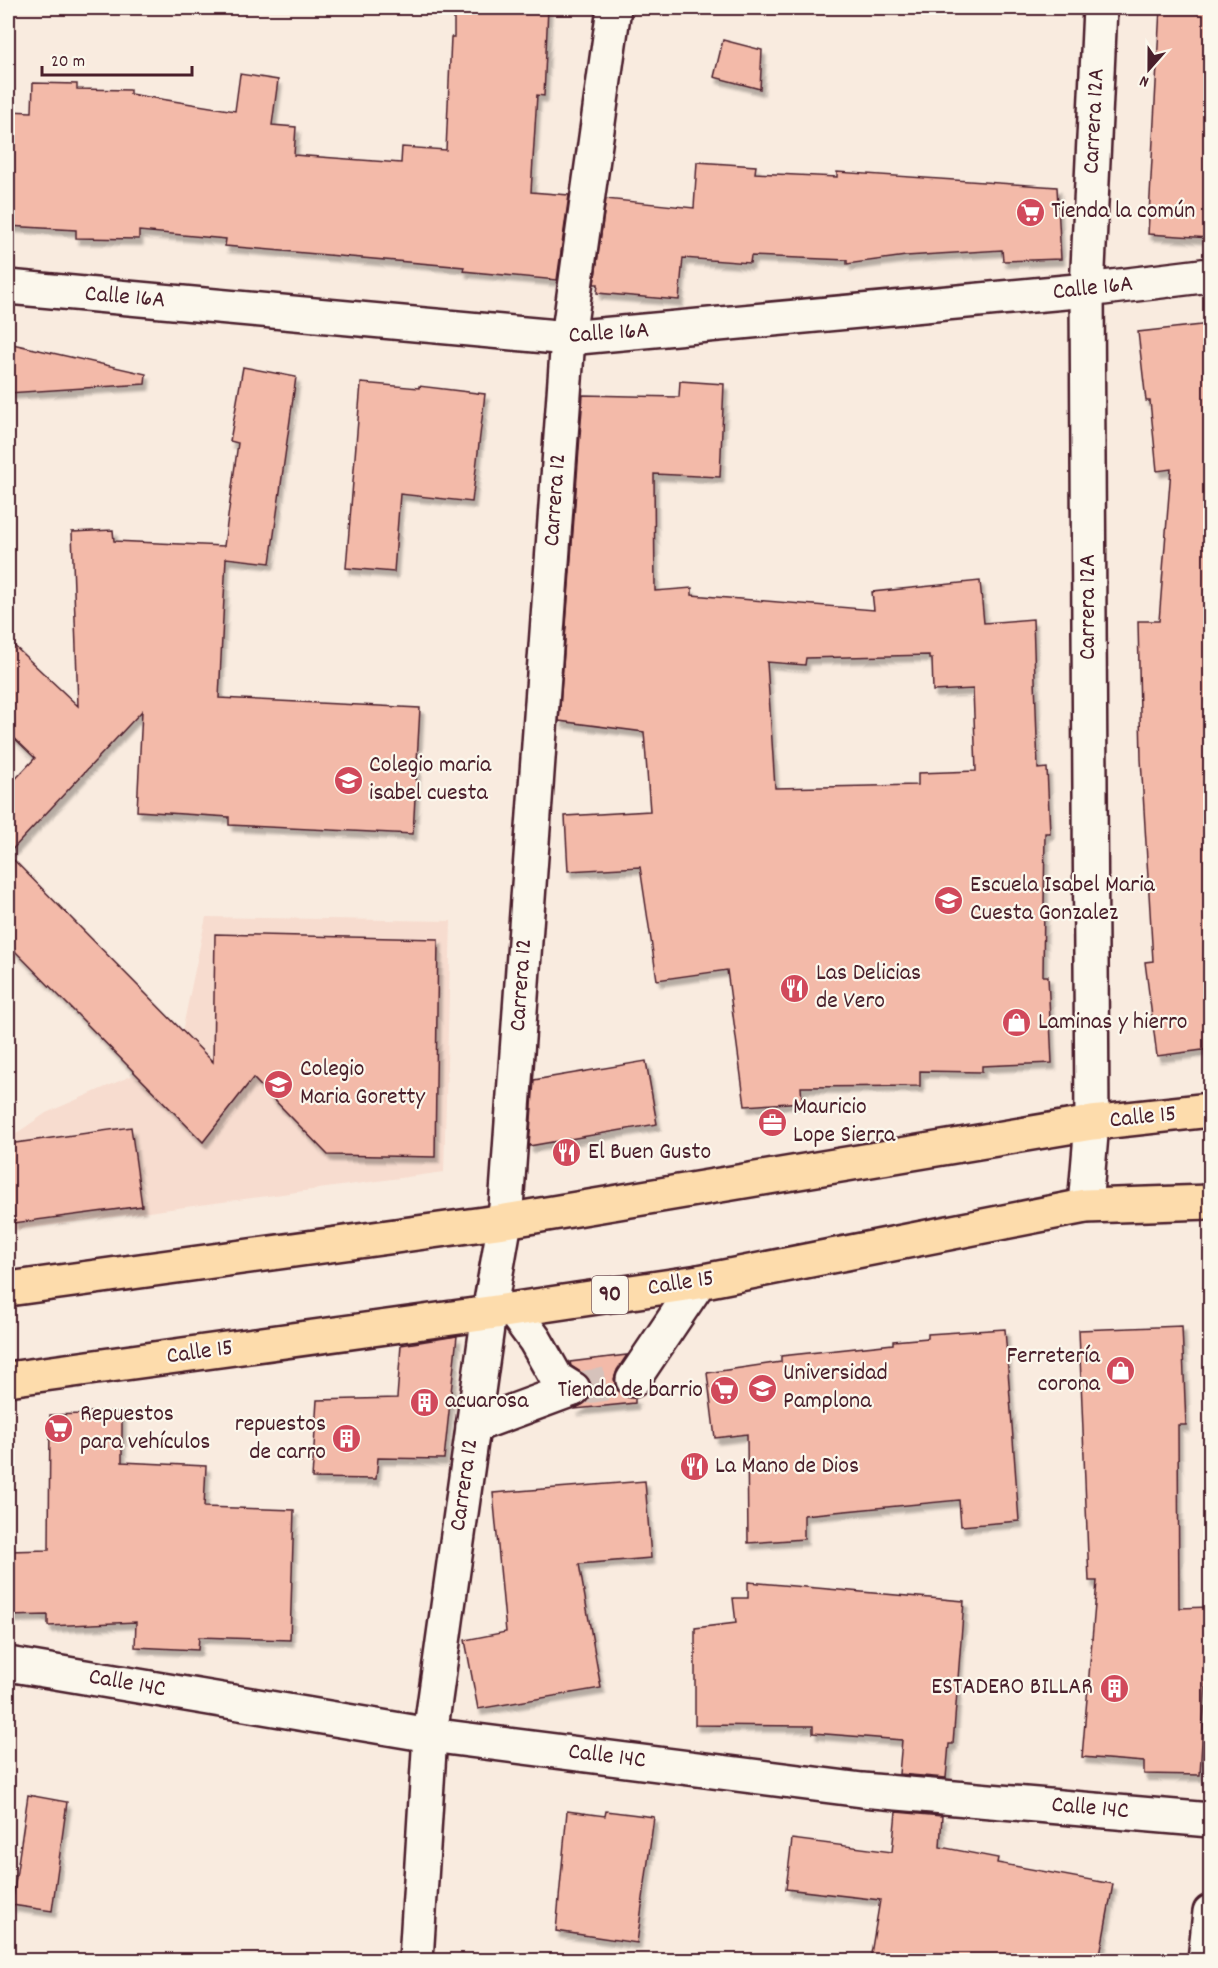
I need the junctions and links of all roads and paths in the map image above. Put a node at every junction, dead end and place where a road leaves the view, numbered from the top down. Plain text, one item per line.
1 (614, 8) edge
2 (1100, 8) edge
3 (1210, 275) edge
4 (8, 287) edge
5 (1087, 290) junction
6 (568, 338) junction
7 (1210, 1110) edge
8 (1092, 1123) junction
9 (1210, 1202) edge
10 (1085, 1206) junction
11 (505, 1221) junction
12 (699, 1282) junction
13 (8, 1289) edge
14 (501, 1312) junction
15 (8, 1380) edge
16 (633, 1380) dead end
17 (473, 1426) junction
18 (8, 1664) edge
19 (430, 1735) junction
20 (1210, 1820) edge
21 (1210, 1912) edge
22 (416, 1960) edge
23 (1205, 1960) edge

1 - 6 street, Carrera 12
2 - 5 street, Carrera 12A
3 - 5 street, Calle 16A
4 - 6 street, Calle 16A
5 - 6 street, Calle 16A
5 - 8 street, Carrera 12A
6 - 11 street, Carrera 12
7 - 8 highway, Calle 15
8 - 10 street, Carrera 12A
8 - 11 highway, Calle 15
9 - 10 highway, Calle 15 / 90
10 - 12 highway, Calle 15 / 90
11 - 13 highway, Calle 15
11 - 14 street, Carrera 12
12 - 14 highway, Calle 15 / 90
12 - 16 street
14 - 15 highway, Calle 15 / 90
14 - 17 street, Carrera 12
14 - 17 street
17 - 19 street, Carrera 12
18 - 19 street, Calle 14C
19 - 20 street, Calle 14C
19 - 22 street, Carrera 12
21 - 23 street

